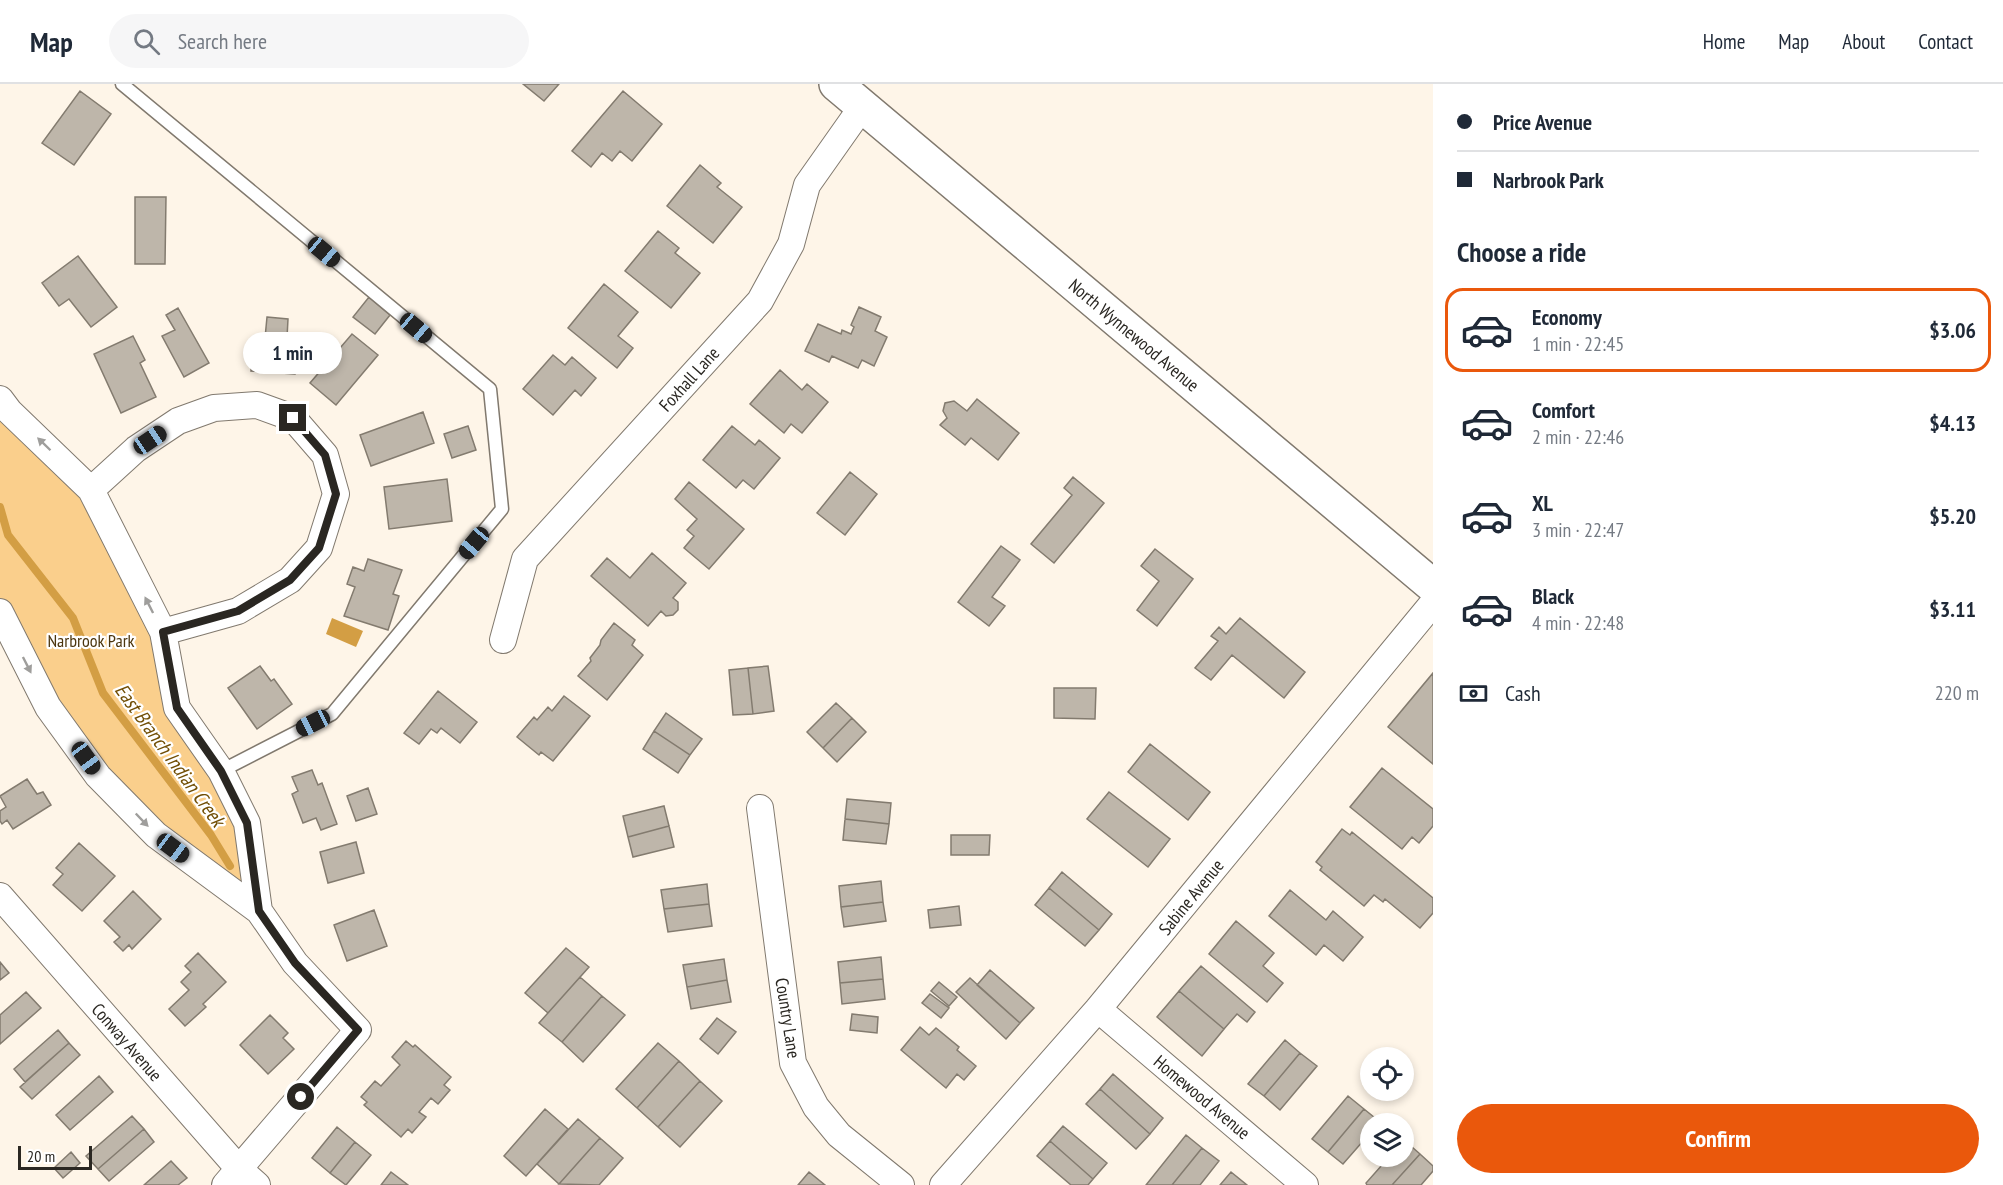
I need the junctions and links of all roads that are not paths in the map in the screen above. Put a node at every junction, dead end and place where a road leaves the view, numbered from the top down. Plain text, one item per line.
1 (122, 84) edge
2 (836, 84) edge
3 (862, 107) junction
4 (0, 399) edge
5 (91, 490) junction
6 (1433, 585) edge
7 (1433, 603) edge
8 (0, 612) edge
9 (163, 632) junction
10 (503, 640) dead end
11 (221, 771) junction
12 (760, 808) dead end
13 (0, 896) edge
14 (259, 911) junction
15 (1098, 1010) junction
16 (240, 1180) edge
17 (901, 1185) edge
18 (943, 1185) edge
19 (1305, 1185) edge

1 - 11 lane
2 - 3 street, North Wynnewood Avenue
3 - 6 street, North Wynnewood Avenue
3 - 10 street, Foxhall Lane
5 -> 4 street
9 -> 5 street
5 - 9 street
7 - 15 street, Sabine Avenue
8 -> 14 street
9 - 11 street
11 - 14 street
12 - 17 street, Country Lane
13 - 16 street, Conway Avenue
14 - 16 street
15 - 18 street, Sabine Avenue
15 - 19 street, Homewood Avenue

